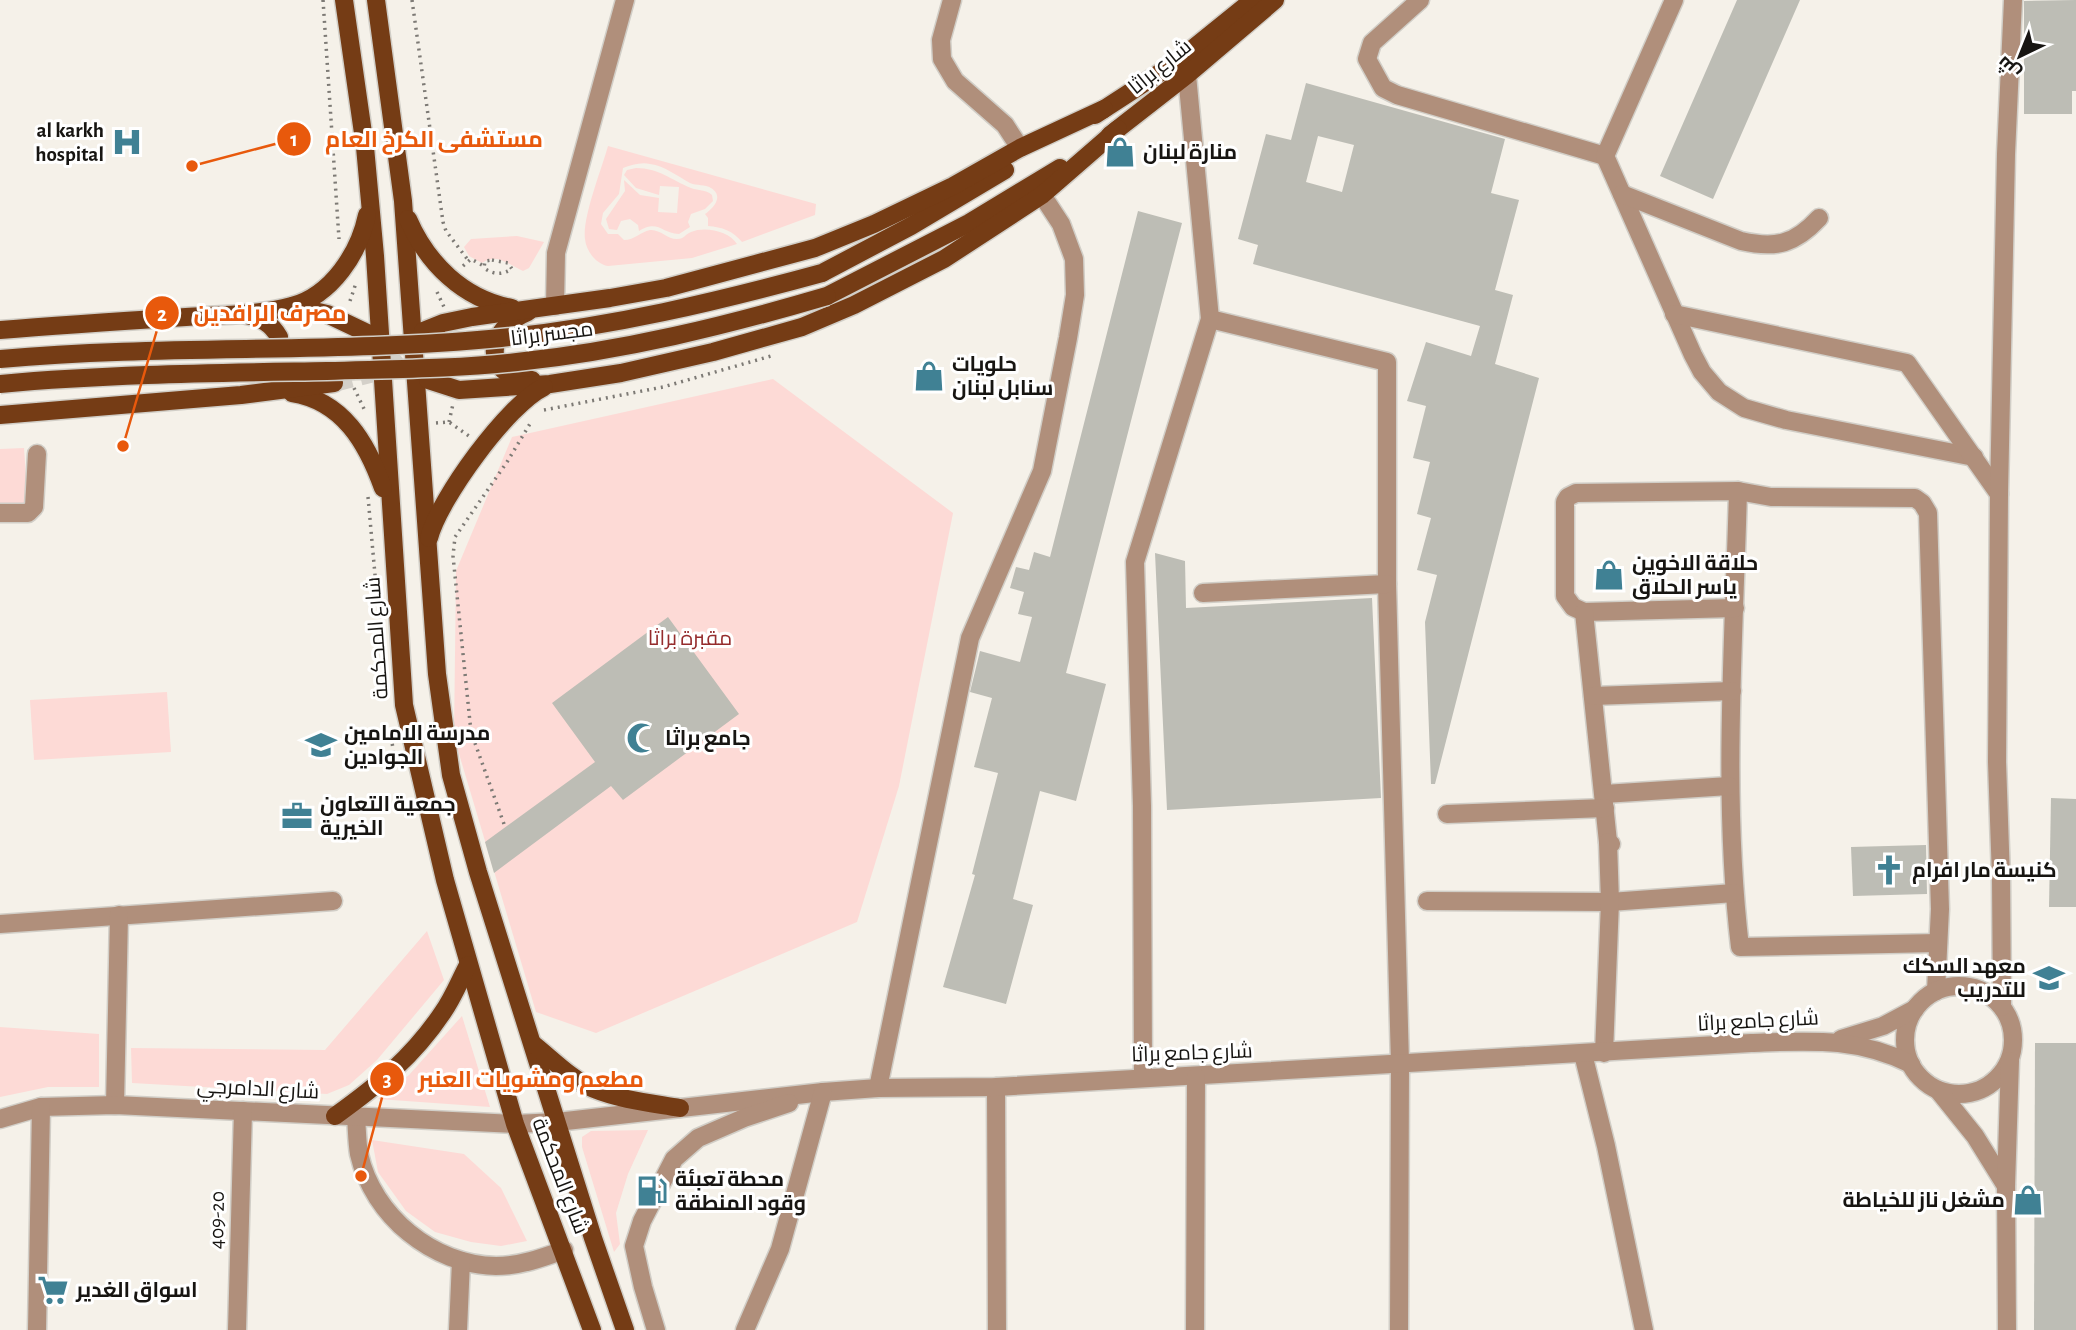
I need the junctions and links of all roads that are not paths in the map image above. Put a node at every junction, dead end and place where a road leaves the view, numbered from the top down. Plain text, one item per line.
1 (344, 0) edge
2 (376, 0) edge
3 (625, 0) edge
4 (952, 0) edge
5 (1253, 0) edge
6 (1275, 0) edge
7 (1420, 0) edge
8 (1674, 0) edge
9 (2013, 0) edge
10 (1187, 75) junction
11 (1104, 109) junction
12 (1118, 129) junction
13 (1056, 139) joint
14 (1020, 148) junction
15 (1605, 156) junction
16 (1069, 163) joint
17 (1622, 194) junction
18 (1042, 195) junction
19 (403, 201) junction
20 (369, 202) junction
21 (1819, 218) dead end
22 (293, 306) junction
23 (550, 307) junction
24 (522, 310) junction
25 (410, 311) junction
26 (235, 314) junction
27 (1674, 314) junction
28 (1210, 319) junction
29 (0, 330) edge
30 (377, 330) junction
31 (279, 337) dead end
32 (0, 359) edge
33 (334, 383) tunnel mouth
34 (556, 383) junction
35 (0, 384) edge
36 (274, 388) junction
37 (418, 402) junction
38 (0, 415) edge
39 (37, 454) dead end
40 (1974, 457) junction
41 (1738, 491) junction
42 (2000, 494) junction
43 (390, 510) junction
44 (0, 513) edge
45 (428, 545) junction
46 (1387, 584) junction
47 (1203, 593) dead end
48 (1735, 608) junction
49 (1584, 612) junction
50 (1732, 691) junction
51 (1593, 696) junction
52 (1729, 786) junction
53 (1605, 801) junction
54 (1447, 814) dead end
55 (1734, 893) junction
56 (332, 901) dead end
57 (1427, 901) dead end
58 (1610, 902) junction
59 (119, 915) junction
60 (0, 924) edge
61 (1938, 943) junction
62 (468, 965) junction
63 (1936, 991) junction
64 (2002, 1007) junction
65 (1915, 1009) junction
66 (1830, 1041) junction
67 (532, 1043) junction
68 (1604, 1053) junction
69 (1583, 1054) junction
70 (2010, 1060) junction
71 (1400, 1063) junction
72 (1911, 1064) junction
73 (1143, 1077) junction
74 (1196, 1077) junction
75 (996, 1087) junction
76 (878, 1088) junction
77 (1938, 1090) junction
78 (822, 1092) junction
79 (116, 1105) junction
80 (41, 1107) junction
81 (680, 1108) junction
82 (243, 1111) junction
83 (335, 1116) junction
84 (356, 1117) junction
85 (0, 1119) edge
86 (557, 1122) junction
87 (515, 1124) junction
88 (2006, 1186) junction
89 (564, 1250) junction
90 (461, 1261) junction
91 (37, 1330) edge
92 (237, 1330) edge
93 (458, 1330) edge
94 (592, 1330) edge
95 (625, 1330) edge
96 (656, 1330) edge
97 (744, 1330) edge
98 (997, 1330) edge
99 (1195, 1330) edge
100 (1399, 1330) edge
101 (1644, 1330) edge
102 (2007, 1330) edge

1 - 20 main road, شارع المحكمة
2 - 19 main road, شارع المحكمة
3 - 23 street
4 - 14 street
5 - 11 main road, شارع براثا
6 - 10 main road, شارع براثا
7 - 15 street
8 - 15 street
9 - 42 street
10 - 12 main road, شارع براثا
10 - 28 street
11 - 13 main road, شارع براثا
11 - 14 main road
12 - 16 main road, شارع براثا
12 - 18 main road
13 - 32 main road, مجسر براثا, bridge
14 - 23 main road
15 - 17 street
16 - 35 main road, مجسر براثا, bridge
17 - 21 street
17 - 27 street
18 - 34 main road
18 - 76 street
19 - 24 main road
19 - 25 main road, شارع المحكمة
20 - 22 main road
20 - 30 main road, شارع المحكمة
22 - 26 main road
22 - 30 main road
23 - 24 main road
23 - 34 main road
24 - 25 main road
25 - 37 main road, شارع المحكمة
26 - 29 main road
26 - 31 main road
27 - 40 street
27 - 40 street
28 - 46 street
28 - 73 street
30 - 43 main road, شارع المحكمة
33 - 36 main road
34 - 37 main road
34 - 45 main road
36 - 38 main road
36 - 43 main road
37 - 45 main road, شارع المحكمة
39 - 44 street
40 - 42 street
41 - 48 street
41 - 49 street
41 - 61 street
42 - 64 street
43 - 62 main road, شارع المحكمة
45 - 67 main road, شارع المحكمة
46 - 47 street
46 - 71 street
48 - 49 street
48 - 50 street
49 - 51 street
50 - 51 street
50 - 52 street
51 - 53 street
52 - 53 street
52 - 55 street
53 - 54 street
53 - 58 street
55 - 58 street
55 - 61 street
56 - 59 street
57 - 58 street
58 - 68 street
59 - 60 street
59 - 79 street
61 - 63 street
62 - 83 main road
62 - 87 main road, شارع المحكمة
63 - 64 street
63 - 65 street
64 - 70 street
65 - 66 street, شارع جامع براثا
65 - 72 street
66 - 68 street, شارع جامع براثا
66 - 72 street, شارع جامع براثا
67 - 81 main road
67 - 86 main road, شارع المحكمة
68 - 69 street, شارع جامع براثا
69 - 71 street, شارع جامع براثا
69 - 101 street
70 - 77 street
70 - 88 street
71 - 74 street, شارع جامع براثا
71 - 100 street
72 - 77 street
73 - 74 street, شارع جامع براثا
73 - 75 street, شارع جامع براثا
74 - 99 street
75 - 76 street, شارع جامع براثا
75 - 98 street
76 - 78 street, شارع جامع براثا
77 - 88 street
78 - 81 street, شارع جامع براثا
78 - 96 street
78 - 97 street
79 - 80 street, شارع الدامرجي
79 - 82 street, شارع الدامرجي
80 - 85 street, شارع الدامرجي
80 - 91 street
81 - 86 street, شارع جامع براثا
82 - 83 street, شارع الدامرجي
82 - 92 street, 409-20
83 - 84 street, شارع الدامرجي
84 - 87 street, شارع الدامرجي
84 - 90 street
86 - 87 street, شارع جامع براثا
86 - 95 main road, شارع المحكمة
87 - 89 main road, شارع المحكمة
88 - 102 street
89 - 90 street
89 - 94 main road, شارع المحكمة
90 - 93 street

